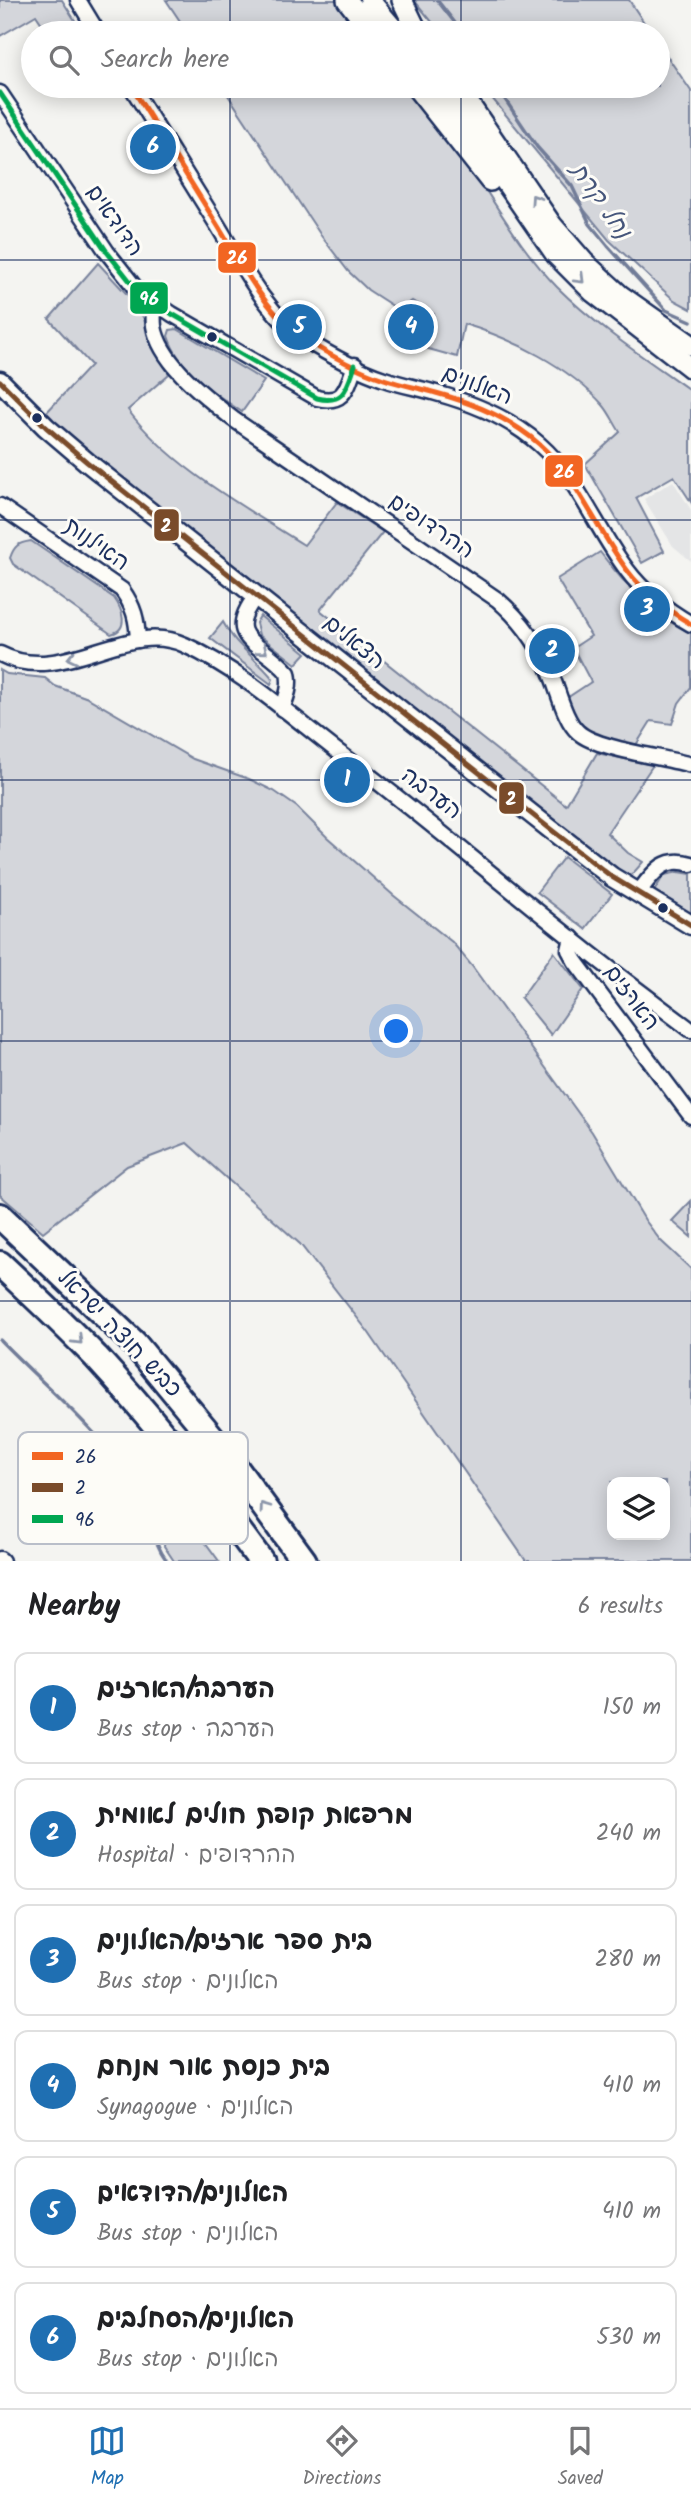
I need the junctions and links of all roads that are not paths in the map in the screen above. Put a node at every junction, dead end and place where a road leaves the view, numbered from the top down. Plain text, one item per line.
1 (78, 0) edge
2 (347, 0) edge
3 (394, 0) edge
4 (402, 0) edge
5 (369, 1) edge
6 (91, 21) edge
7 (364, 21) edge
8 (386, 21) edge
9 (412, 21) edge
10 (0, 93) edge
11 (138, 98) edge
12 (425, 98) edge
13 (447, 98) edge
14 (465, 98) edge
15 (556, 254) junction
16 (154, 303) junction
17 (691, 345) edge
18 (355, 365) junction
19 (691, 368) edge
20 (0, 381) edge
21 (0, 506) edge
22 (256, 596) junction
23 (691, 624) edge
24 (138, 640) junction
25 (0, 654) edge
26 (282, 709) junction
27 (691, 765) edge
28 (691, 864) edge
29 (638, 893) junction
30 (691, 925) edge
31 (572, 938) junction
32 (691, 1030) edge
33 (691, 1116) edge
34 (0, 1216) edge
35 (0, 1264) edge
36 (0, 1272) edge
37 (30, 1292) junction
38 (160, 1432) edge
39 (208, 1432) edge
40 (248, 1484) edge
41 (248, 1543) edge
42 (261, 1561) edge
43 (304, 1561) edge

1 - 6 street
2 - 7 main road
3 - 5 main road
4 - 9 main road
5 - 8 main road
10 - 16 street, הדודאים
11 - 18 street, האלונים
12 - 15 main road
13 - 15 main road
17 -> 14 main road
15 -> 19 main road
16 - 18 street, הדודאים
16 - 27 street, ההרדופים
18 - 23 street, האלונים
20 - 22 street, הצאלים
21 - 24 street, האילנות
22 -> 26 street
22 - 29 street, הצאלים
24 -> 25 street, הערבה
24 - 26 street, הערבה
26 - 31 street, הערבה
28 - 29 street
29 - 30 street, הצאלים
31 - 32 street, הערבה
31 - 33 street, הארזים
39 -> 34 highway, כביש חוצה ישראל
35 - 37 highway, כביש חוצה ישראל
36 - 37 highway
37 -> 38 highway, כביש חוצה ישראל
43 -> 40 highway, כביש חוצה ישראל
41 -> 42 highway, כביש חוצה ישראל

